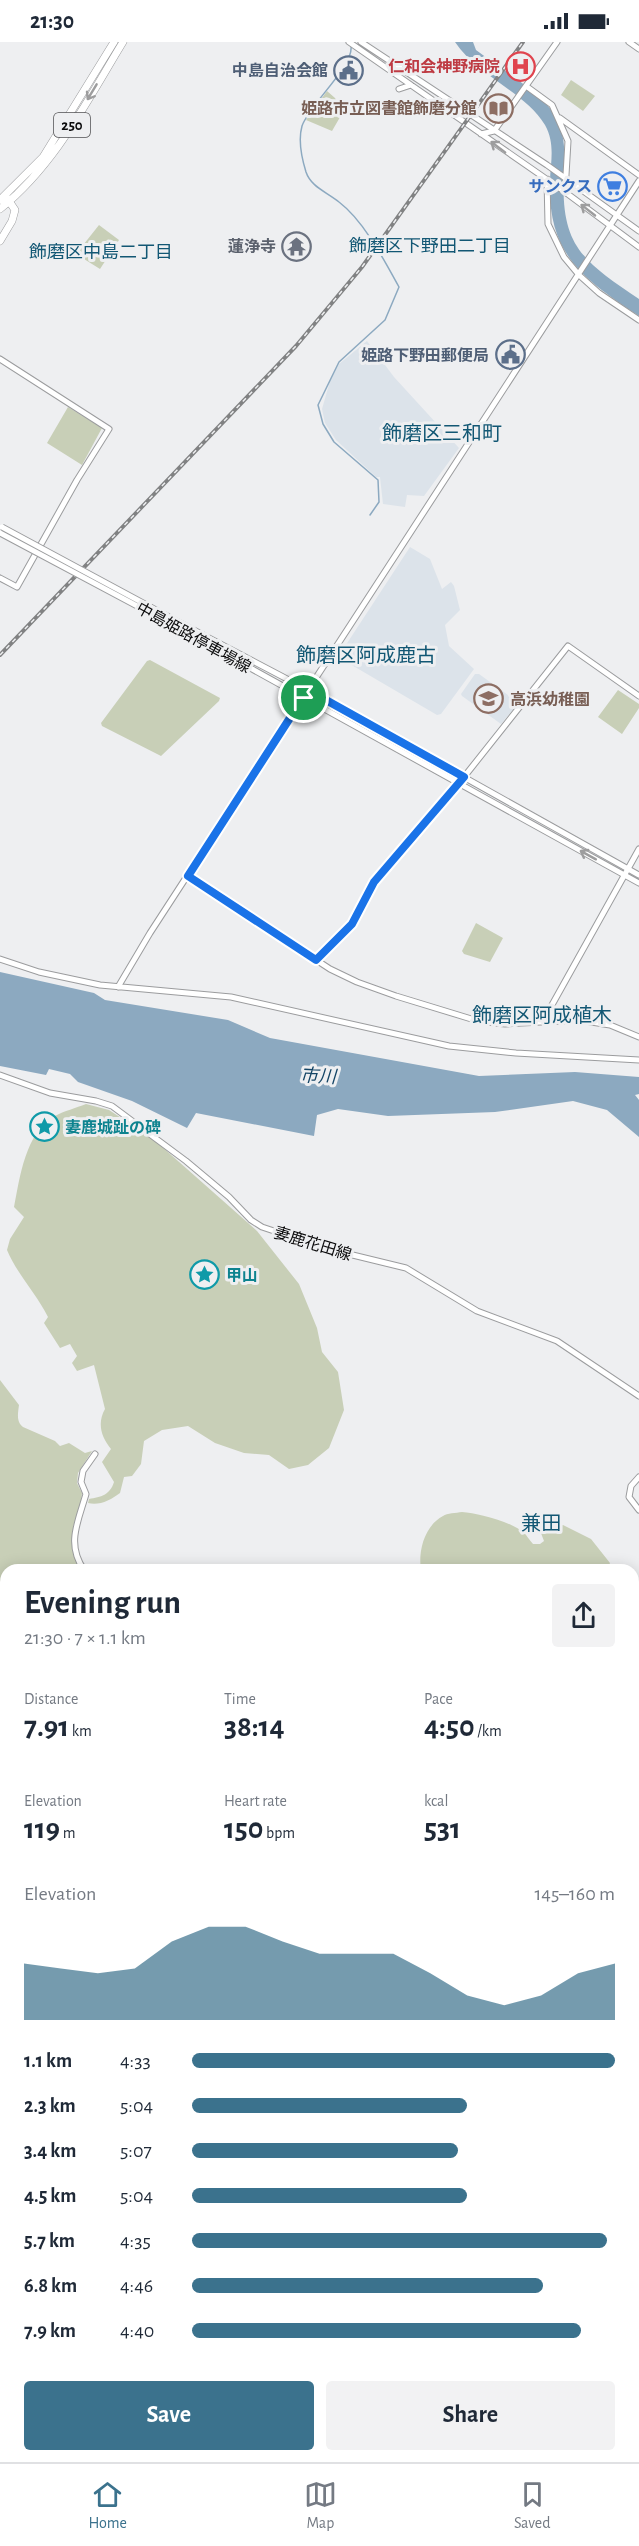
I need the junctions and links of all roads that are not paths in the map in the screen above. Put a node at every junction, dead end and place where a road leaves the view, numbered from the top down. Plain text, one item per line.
1 (114, 42) edge
2 (123, 42) edge
3 (361, 42) edge
4 (556, 42) edge
5 (629, 42) edge
6 (353, 43) edge
7 (639, 49) edge
8 (413, 85) junction
9 (526, 86) junction
10 (399, 89) dead end
11 (559, 117) junction
12 (494, 131) junction
13 (481, 134) junction
14 (639, 175) edge
15 (547, 179) junction
16 (567, 179) junction
17 (639, 181) edge
18 (565, 192) junction
19 (5, 199) edge
20 (0, 209) edge
21 (618, 216) junction
22 (610, 227) junction
23 (639, 231) edge
24 (0, 242) edge
25 (639, 247) edge
26 (579, 275) junction
27 (639, 320) edge
28 (0, 359) edge
29 (1, 528) edge
30 (0, 578) edge
31 (170, 621) junction
32 (308, 690) junction
33 (639, 696) edge
34 (304, 698) junction
35 (464, 777) junction
36 (459, 782) junction
37 (639, 849) edge
38 (628, 869) junction
39 (625, 875) junction
40 (639, 875) edge
41 (188, 876) junction
42 (639, 884) edge
43 (0, 959) edge
44 (316, 960) junction
45 (118, 987) junction
46 (543, 1021) junction
47 (639, 1037) edge
48 (639, 1060) edge
49 (0, 1075) edge
50 (639, 1396) edge
51 (95, 1454) dead end
52 (639, 1477) edge
53 (639, 1510) edge
54 (81, 1564) edge

1 - 19 highway, 250
2 -> 19 highway, 250
3 - 12 street
4 - 9 street
5 - 7 street
6 - 8 street
8 - 10 street
8 - 13 street
9 - 11 street
9 - 12 street
11 - 14 street
11 - 16 street
12 - 13 street
12 - 16 street
15 -> 13 street
15 - 18 street
15 - 26 street
16 - 18 street
16 - 21 street
17 - 21 street
22 -> 18 street
19 - 20 highway, 250
19 - 24 highway
21 - 22 street
21 - 23 street
22 - 25 street
22 - 26 street
26 - 27 street
26 - 32 street
28 - 30 street
29 - 31 street, 中島姫路停車場線, bridge
31 - 32 street, 中島姫路停車場線
31 - 34 street, 中島姫路停車場線
32 - 34 street
32 - 35 street, 中島姫路停車場線
33 - 35 street
34 - 36 street, 中島姫路停車場線
34 - 41 street
35 - 36 street
35 - 38 street, 中島姫路停車場線
39 -> 36 street, 中島姫路停車場線
36 - 44 street
37 - 38 street
38 - 39 street
38 - 40 street, 中島姫路停車場線
39 - 42 street, 中島姫路停車場線
39 - 46 street
41 - 44 street
41 - 45 street
43 - 45 street
44 - 46 street
45 - 48 street
46 - 47 street
49 - 50 street, 妻鹿花田線
51 - 54 street
52 - 53 street

